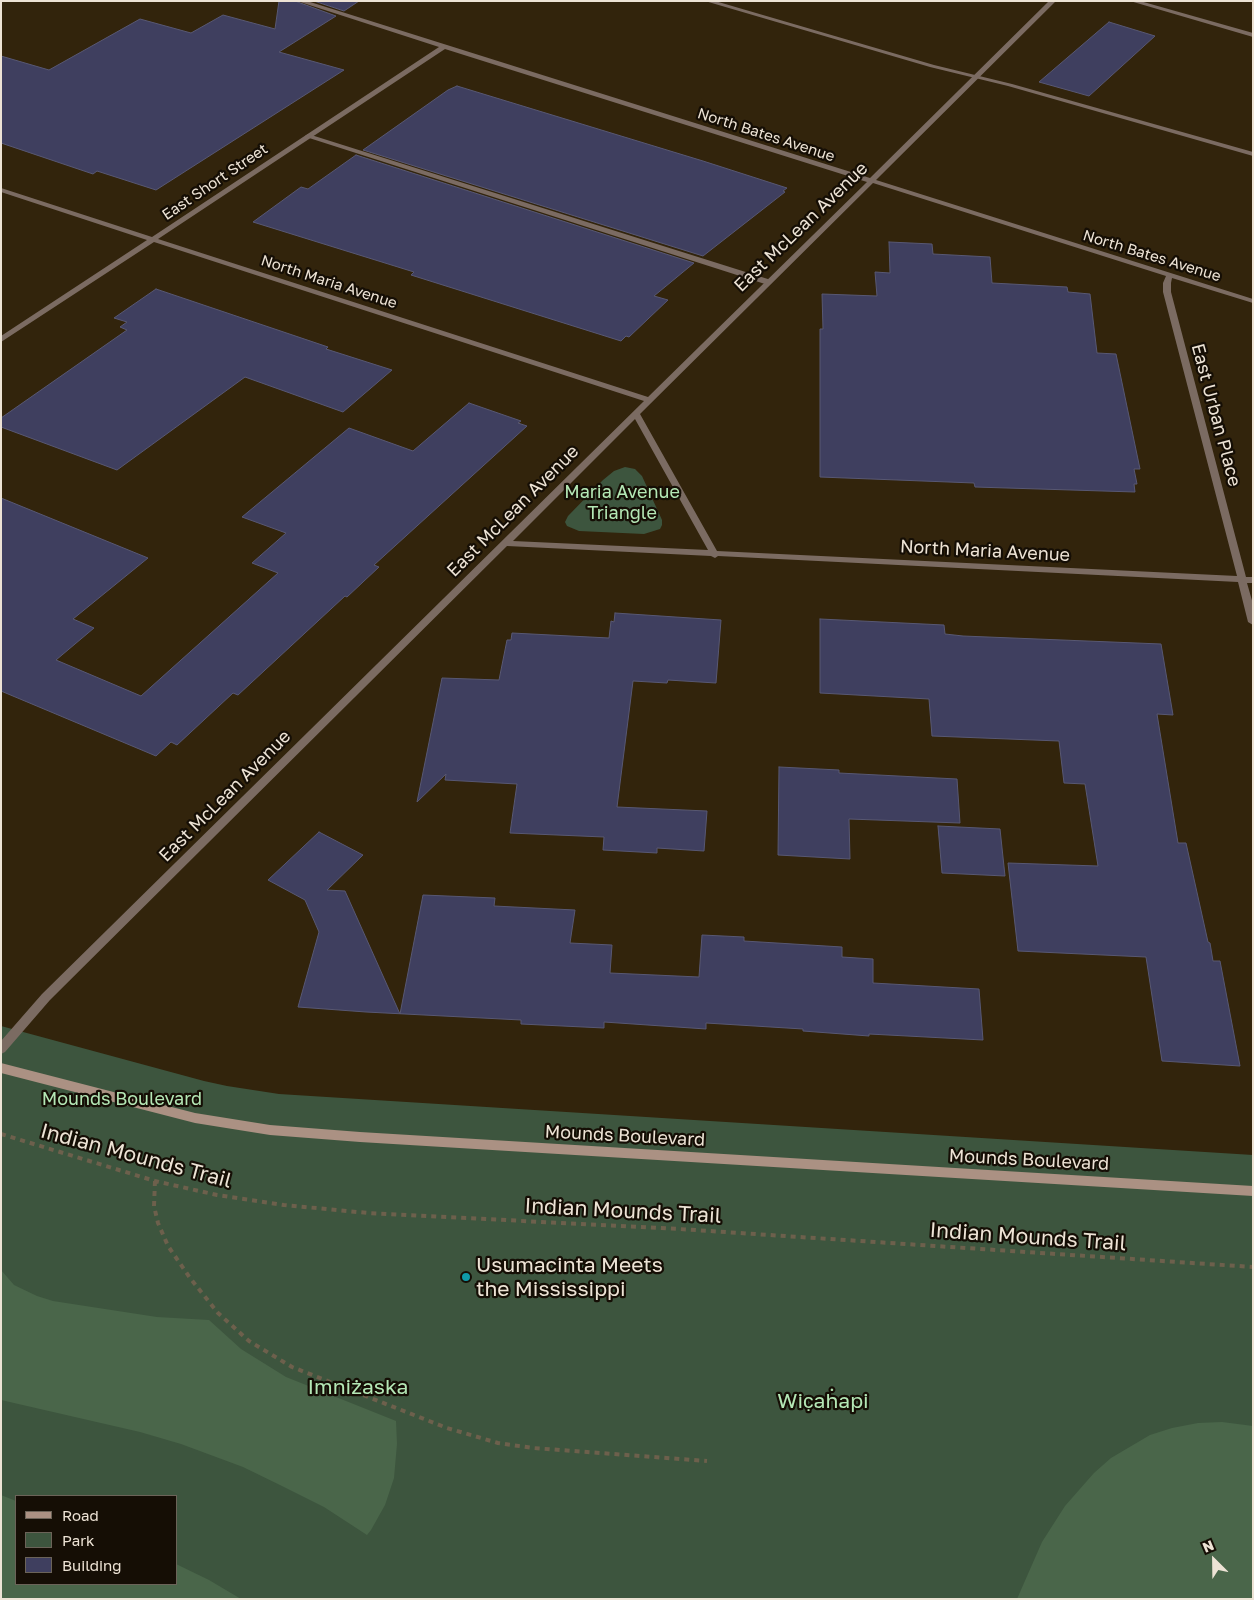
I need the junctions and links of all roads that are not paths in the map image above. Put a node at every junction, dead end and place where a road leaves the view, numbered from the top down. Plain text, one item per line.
1 (300, 1) edge
2 (708, 1) edge
3 (1052, 1) edge
4 (1133, 1) edge
5 (1160, 1) edge
6 (1168, 11) junction
7 (1253, 35) edge
8 (443, 47) junction
9 (975, 76) junction
10 (308, 136) junction
11 (1253, 154) edge
12 (872, 182) junction
13 (1, 190) edge
14 (153, 239) junction
15 (1170, 275) junction
16 (768, 282) junction
17 (1253, 301) edge
18 (1, 340) edge
19 (649, 400) junction
20 (636, 413) junction
21 (504, 544) junction
22 (715, 555) junction
23 (1242, 579) junction
24 (1253, 580) edge
25 (1253, 622) edge
26 (1, 1050) edge
27 (1, 1068) edge
28 (1253, 1192) edge

1 - 8 street, North Bates Avenue
2 - 9 street
3 - 9 street, East McLean Avenue
4 - 6 street
5 - 6 street
6 - 7 street
8 - 10 street, East Short Street
8 - 12 street, North Bates Avenue
9 - 11 street
9 - 12 street, East McLean Avenue
10 - 14 street, East Short Street
10 - 16 street
12 - 15 street, North Bates Avenue
12 - 16 street, East McLean Avenue
13 - 14 street, North Maria Avenue
14 - 18 street, East Short Street
14 - 19 street, North Maria Avenue
15 - 17 street, North Bates Avenue
15 - 23 street, East Urban Place
16 - 19 street, East McLean Avenue
19 - 20 street, East McLean Avenue
20 - 21 street, East McLean Avenue
20 - 22 street
21 - 22 street, North Maria Avenue
21 - 26 street, East McLean Avenue
22 - 23 street, North Maria Avenue
23 - 24 street, North Maria Avenue
23 - 25 street, East Urban Place
27 - 28 street, Mounds Boulevard

